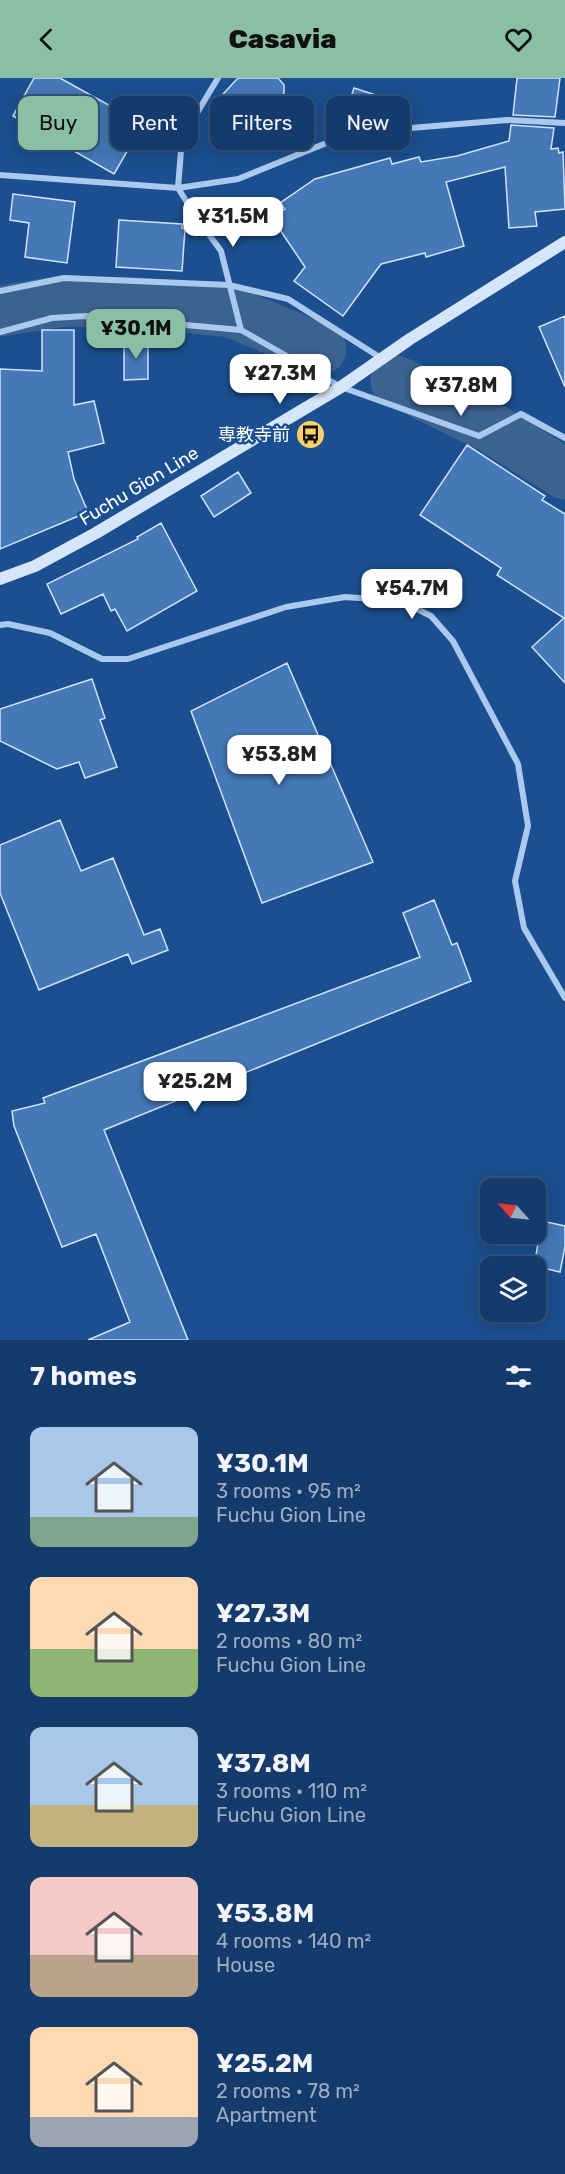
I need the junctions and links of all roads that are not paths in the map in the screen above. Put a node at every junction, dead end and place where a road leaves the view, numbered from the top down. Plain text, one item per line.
1 (218, 78) edge
2 (565, 123) edge
3 (0, 175) edge
4 (178, 188) junction
5 (565, 242) edge
6 (229, 285) junction
7 (0, 291) edge
8 (241, 330) junction
9 (0, 332) edge
10 (381, 358) junction
11 (340, 387) junction
12 (565, 438) edge
13 (0, 579) edge
14 (0, 625) edge
15 (565, 998) edge

1 - 4 street
2 - 4 street
3 - 4 street
4 - 6 street
5 - 10 main road, Fuchu Gion Line
6 - 7 street
6 - 8 street
6 - 10 street
8 - 9 street
8 - 11 street
10 - 11 main road, Fuchu Gion Line
11 - 12 street
11 - 13 main road, Fuchu Gion Line
14 - 15 street

